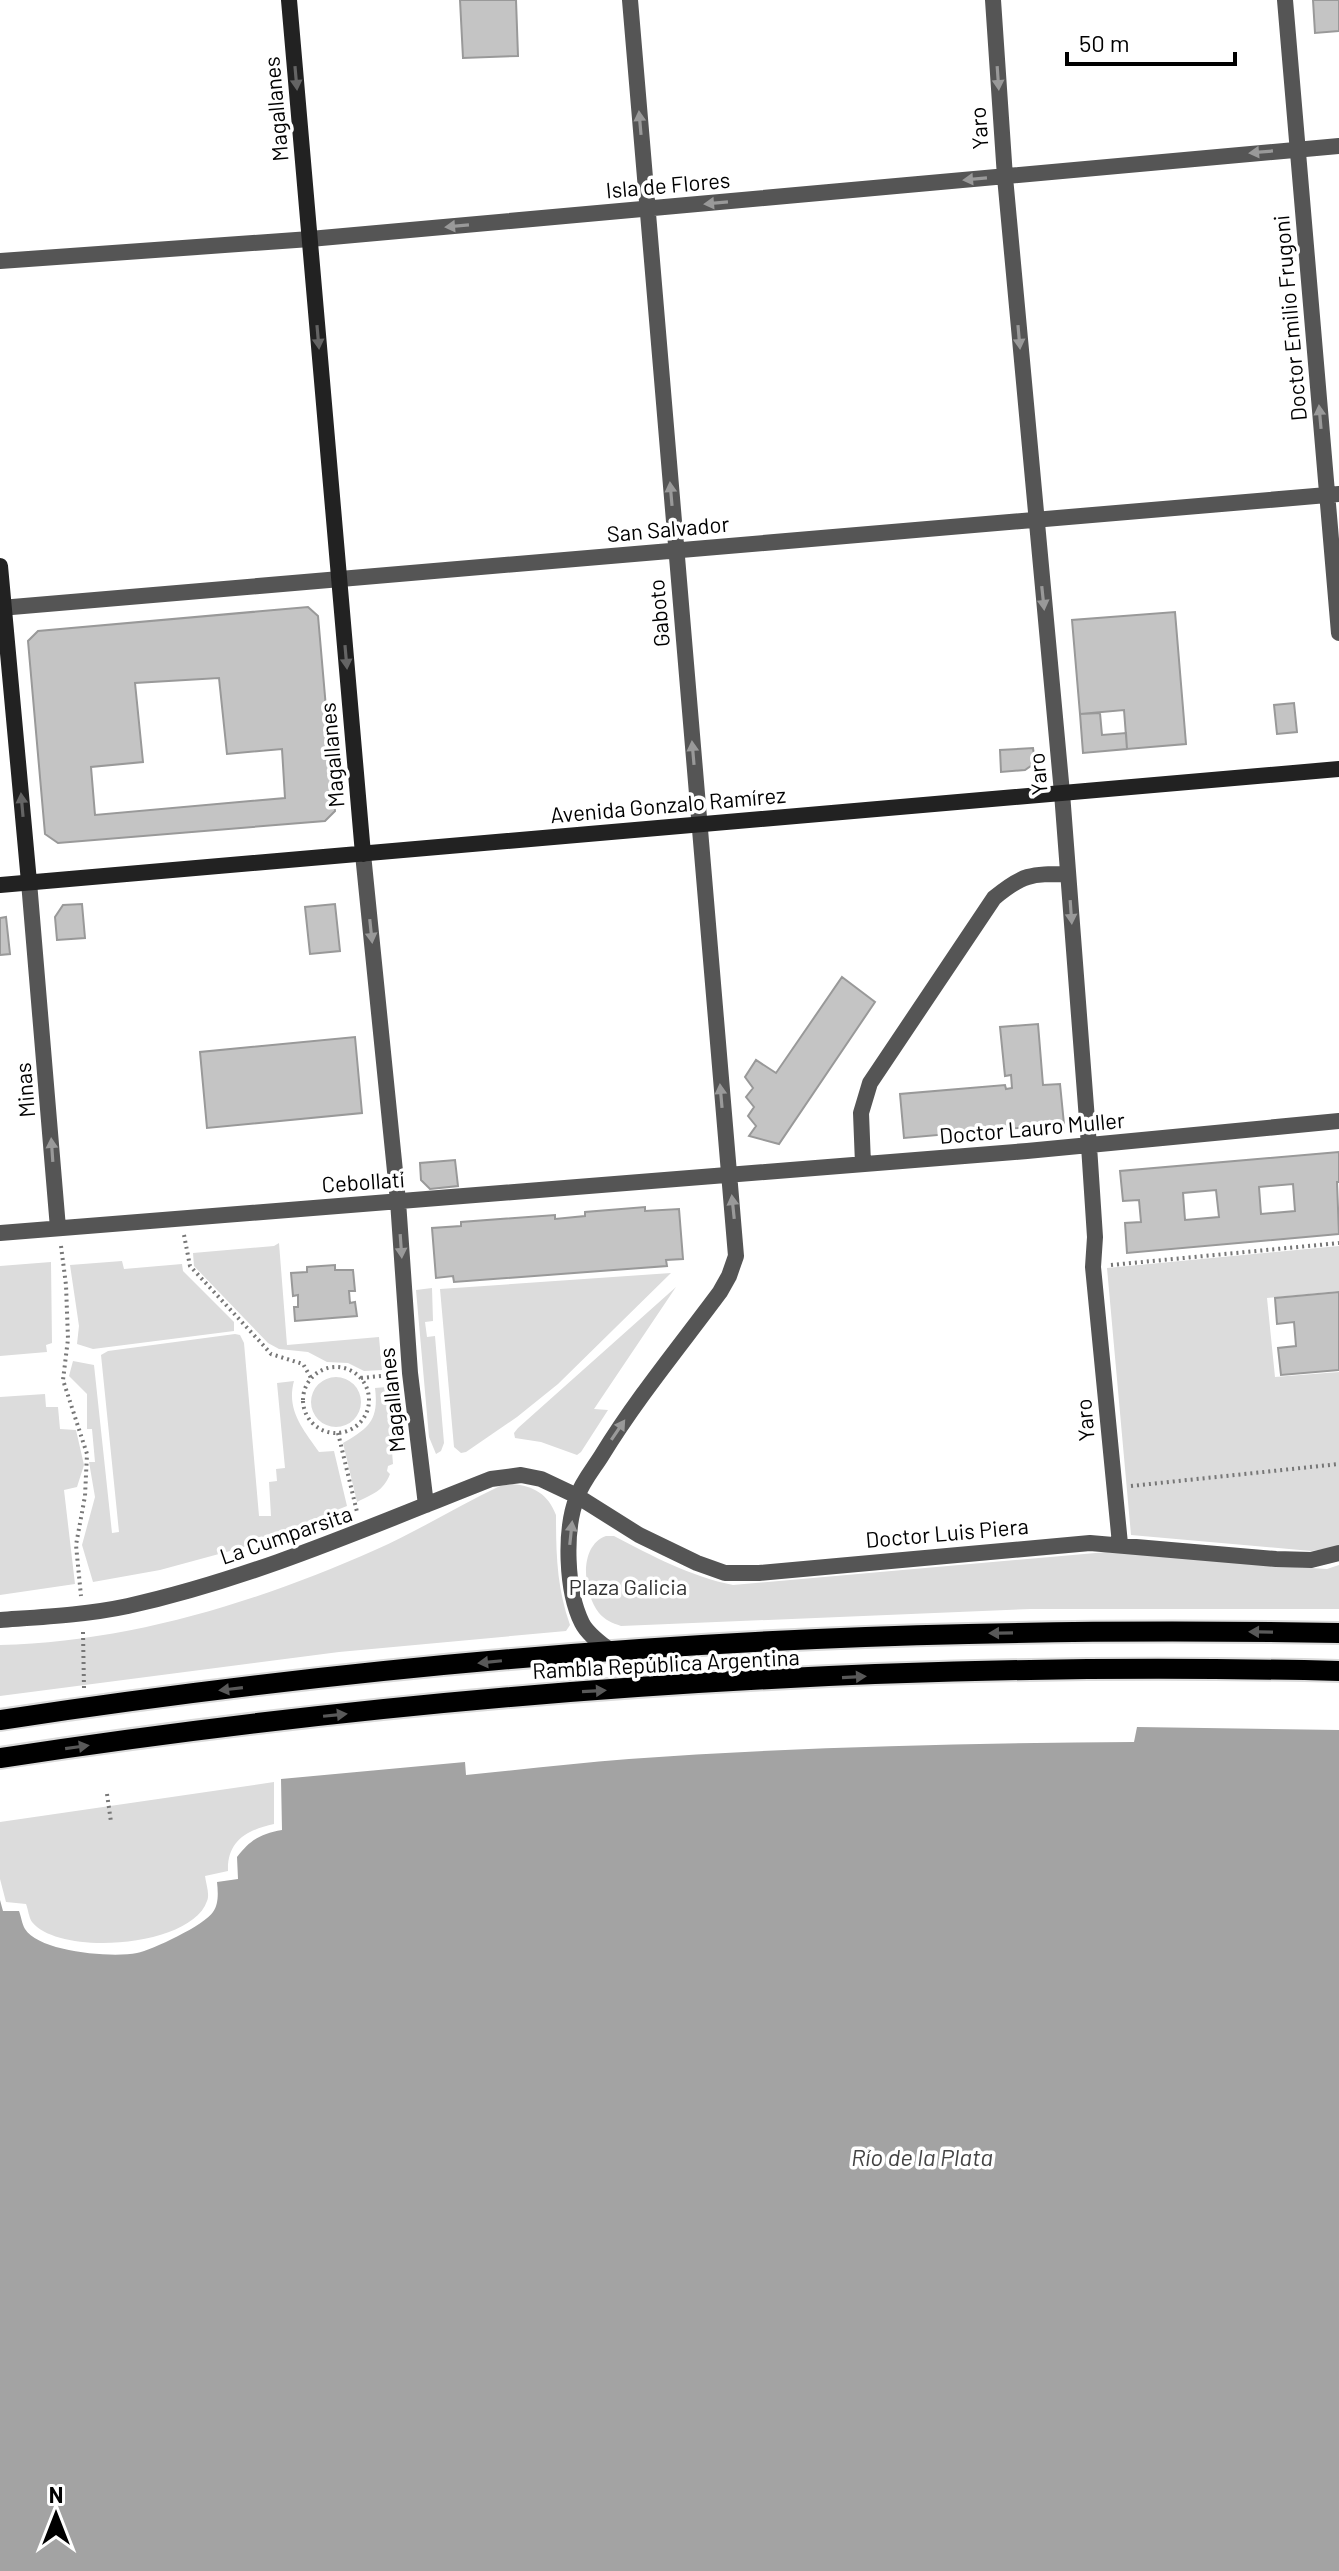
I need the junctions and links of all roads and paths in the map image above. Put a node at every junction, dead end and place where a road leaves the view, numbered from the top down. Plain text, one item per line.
1 (289, 0) edge
2 (630, 0) edge
3 (993, 0) edge
4 (1285, 0) edge
5 (1339, 146) edge
6 (1299, 149) junction
7 (1005, 177) junction
8 (647, 209) junction
9 (310, 239) junction
10 (0, 261) edge
11 (1333, 495) edge
12 (1036, 520) junction
13 (676, 551) junction
14 (0, 566) edge
15 (339, 579) junction
16 (2, 608) edge
17 (1339, 633) edge
18 (1339, 769) edge
19 (1062, 793) junction
20 (699, 824) junction
21 (363, 854) junction
22 (1068, 874) junction
23 (29, 882) junction
24 (0, 885) edge
25 (1339, 1121) edge
26 (1089, 1146) junction
27 (863, 1164) junction
28 (728, 1174) junction
29 (398, 1201) junction
30 (181, 1217) junction
31 (58, 1228) junction
32 (0, 1233) edge
33 (1339, 1243) edge
34 (1093, 1267) junction
35 (410, 1373) junction
36 (311, 1378) junction
37 (361, 1378) junction
38 (338, 1433) junction
39 (1339, 1464) edge
40 (1114, 1488) junction
41 (577, 1496) junction
42 (426, 1505) junction
43 (364, 1531) junction
44 (1120, 1544) junction
45 (1339, 1553) edge
46 (82, 1613) junction
47 (0, 1620) edge
48 (1339, 1633) edge
49 (612, 1652) junction
50 (1339, 1671) edge
51 (85, 1707) junction
52 (0, 1720) edge
53 (0, 1758) edge
54 (107, 1794) dead end
55 (111, 1822) dead end

1 -> 9 street, Magallanes
8 -> 2 street, Gaboto
3 -> 7 street, Yaro
4 - 6 street, Doctor Emilio Frugoni
5 - 6 street, Isla de Flores
6 -> 7 street, Isla de Flores
11 -> 6 street, Doctor Emilio Frugoni
7 -> 8 street, Isla de Flores
7 -> 12 street, Yaro
8 -> 9 street, Isla de Flores
13 -> 8 street, Gaboto
9 - 10 street, Isla de Flores
9 -> 15 street, Magallanes
11 - 12 street, San Salvador
11 - 17 street, Doctor Emilio Frugoni
12 - 13 street, San Salvador
12 -> 19 street, Yaro
13 - 15 street, San Salvador
20 -> 13 street, Gaboto
14 - 16 street, Minas
15 - 16 street, San Salvador
15 -> 21 street, Magallanes
23 -> 16 street, Minas
18 - 19 street, Avenida Gonzalo Ramírez
19 - 20 street, Avenida Gonzalo Ramírez
19 - 22 street, Yaro
20 - 21 street, Avenida Gonzalo Ramírez
28 -> 20 street, Gaboto
21 - 23 street, Avenida Gonzalo Ramírez
21 -> 29 street, Magallanes
22 -> 26 street, Yaro
22 - 27 street
23 - 24 street, Avenida Gonzalo Ramírez
31 -> 23 street, Minas
25 - 26 street, Doctor Lauro Muller
26 - 27 street, Doctor Lauro Muller
26 - 34 street, Yaro
27 - 28 street, Doctor Lauro Muller
28 - 29 street, Cebollatí
41 -> 28 street, Gaboto
29 - 30 street, Cebollatí
29 -> 35 street, Magallanes
30 - 31 street, Cebollatí
30 - 36 path
31 - 32 street, Cebollatí
31 - 46 path
33 - 34 path
34 - 40 street, Yaro
35 - 37 path
35 - 42 street, Magallanes
36 - 37 path
36 - 38 path
37 - 38 path
38 - 43 path
39 - 40 path
40 - 44 street, Yaro
41 - 42 street, La Cumparsita
41 - 44 street, Doctor Luis Piera
49 -> 41 street
42 - 43 street, La Cumparsita
43 - 46 street, La Cumparsita
44 - 45 street, Doctor Luis Piera
46 - 47 street, La Cumparsita
46 - 51 path
48 -> 49 main road, Rambla República Argentina
49 -> 51 main road, Rambla República Argentina
53 -> 50 main road, Rambla República Argentina
51 - 52 main road, Rambla República Argentina
54 - 55 path

